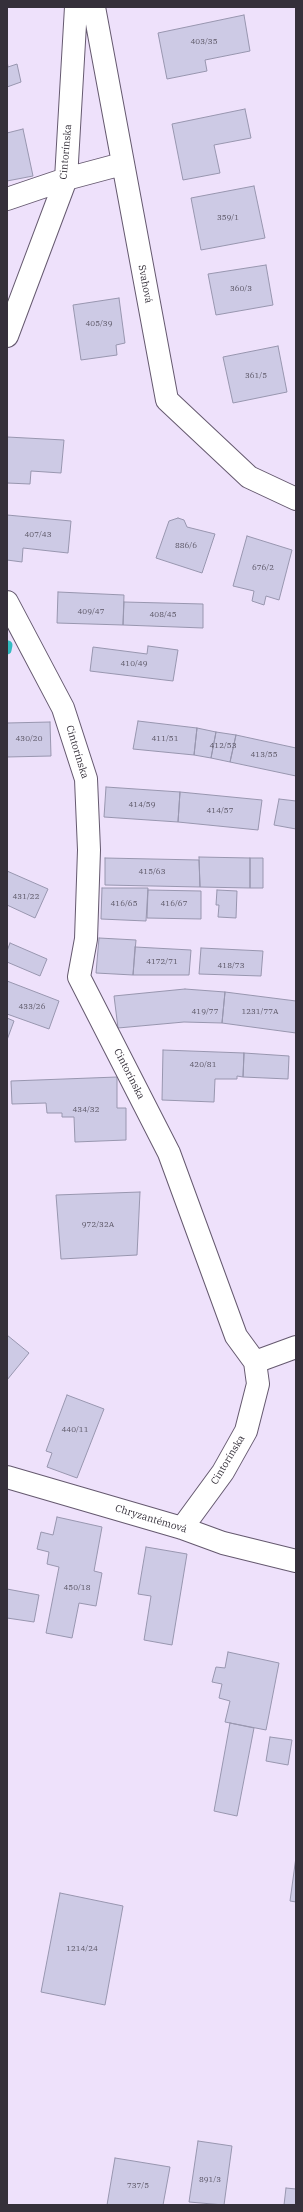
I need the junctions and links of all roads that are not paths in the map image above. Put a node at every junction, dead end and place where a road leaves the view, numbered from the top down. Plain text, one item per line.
1 (76, 7) edge
2 (94, 7) edge
3 (122, 164) junction
4 (66, 179) junction
5 (7, 199) edge
6 (7, 336) edge
7 (296, 499) edge
8 (7, 602) edge
9 (296, 1347) edge
10 (254, 1362) junction
11 (7, 1477) edge
12 (182, 1528) junction
13 (296, 1561) edge

1 - 4 street, Cintorínska
2 - 3 street, Svahová
3 - 4 street
3 - 7 street, Svahová
4 - 5 street
4 - 6 street, Cintorínska
8 - 10 street, Cintorínska
9 - 10 street
10 - 12 street, Cintorínska
11 - 12 street, Chryzantémová
12 - 13 street, Chryzantémová

